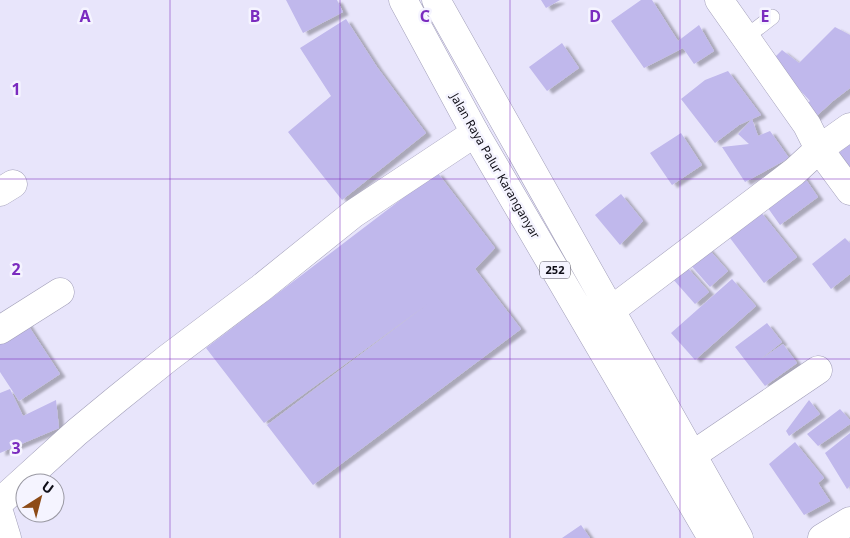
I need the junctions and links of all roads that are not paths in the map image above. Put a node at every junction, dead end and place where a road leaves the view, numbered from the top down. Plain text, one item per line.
1 (403, 0) edge
2 (436, 0) edge
3 (719, 0) edge
4 (772, 16) dead end
5 (746, 37) junction
6 (850, 126) edge
7 (475, 133) junction
8 (819, 149) junction
9 (850, 191) edge
10 (60, 292) dead end
11 (610, 311) junction
12 (0, 330) edge
13 (818, 370) dead end
14 (691, 456) junction
15 (0, 502) edge
16 (0, 515) edge
17 (850, 521) edge
18 (7, 538) edge
19 (712, 538) edge
20 (739, 538) edge
21 (822, 538) edge

1 - 7 street, Jalan Raya Palur Karanganyar / 252
2 - 11 street, 252
3 - 5 street
4 - 5 lane
5 - 8 street
6 - 8 street
7 - 15 street
7 - 19 street, Jalan Raya Palur Karanganyar / 252
8 - 9 street
8 - 11 street
10 - 12 street
11 - 14 street, 252
13 - 14 street
14 - 20 street, 252
16 - 18 street
17 - 21 street

